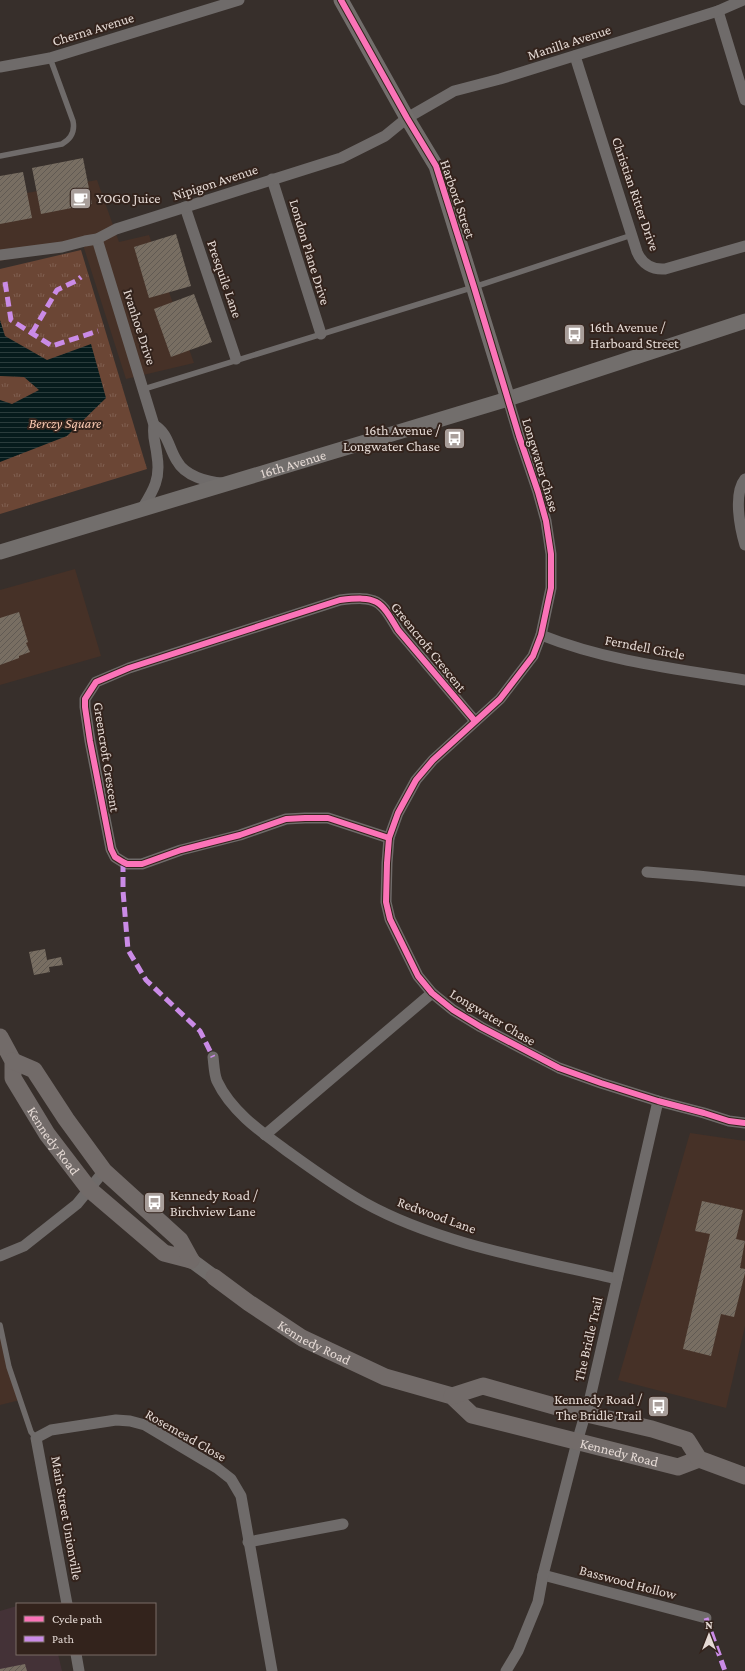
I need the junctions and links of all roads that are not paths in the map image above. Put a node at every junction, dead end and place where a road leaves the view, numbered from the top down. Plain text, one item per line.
1 (341, 0) edge
2 (743, 0) edge
3 (233, 1) edge
4 (718, 11) junction
5 (575, 56) junction
6 (50, 58) junction
7 (0, 67) edge
8 (745, 100) edge
9 (407, 118) junction
10 (0, 156) edge
11 (272, 179) junction
12 (185, 207) junction
13 (632, 235) junction
14 (97, 239) junction
15 (745, 246) edge
16 (0, 255) edge
17 (474, 286) junction
18 (745, 321) edge
19 (321, 334) junction
20 (236, 359) junction
21 (144, 389) junction
22 (508, 399) junction
23 (154, 425) junction
24 (745, 479) edge
25 (229, 483) junction
26 (142, 510) junction
27 (745, 545) edge
28 (0, 552) edge
29 (541, 636) junction
30 (745, 680) edge
31 (475, 721) junction
32 (389, 838) junction
33 (646, 872) dead end
34 (745, 881) edge
35 (432, 993) junction
36 (0, 1037) edge
37 (213, 1057) dead end
38 (13, 1061) junction
39 (658, 1101) junction
40 (745, 1123) edge
41 (265, 1135) junction
42 (104, 1171) junction
43 (89, 1189) junction
44 (0, 1256) edge
45 (191, 1260) junction
46 (214, 1277) joint
47 (618, 1279) junction
48 (0, 1325) edge
49 (452, 1396) junction
50 (586, 1414) junction
51 (36, 1438) junction
52 (577, 1442) junction
53 (699, 1460) junction
54 (745, 1476) edge
55 (342, 1524) dead end
56 (248, 1542) junction
57 (543, 1575) junction
58 (67, 1603) edge
59 (706, 1618) dead end
60 (76, 1655) edge
61 (80, 1671) edge
62 (272, 1671) edge
63 (506, 1671) edge

1 - 9 main road, Harbord Street
2 - 4 street, Manilla Avenue
3 - 6 street, Cherna Avenue
4 - 5 street, Manilla Avenue
4 - 8 street
5 - 9 street, Manilla Avenue
5 - 13 street, Christian Ritter Drive
6 - 7 street, Cherna Avenue
6 - 10 lane
9 - 11 street, Nipigon Avenue
9 - 17 main road, Harbord Street
11 - 12 street, Nipigon Avenue
11 - 19 street, London Plane Drive
12 - 14 street, Nipigon Avenue
12 - 20 street, Presquile Lane
13 - 15 street, Christian Ritter Drive
13 - 17 lane
14 - 16 street, Nipigon Avenue
14 - 21 street, Ivanhoe Drive
17 - 19 lane
17 - 22 main road, Harbord Street
18 - 22 main road, 16th Avenue
19 - 20 lane
20 - 21 lane
21 - 23 street, Ivanhoe Drive
22 - 25 main road, 16th Avenue
22 - 29 street, Longwater Chase
23 - 25 street, Ivanhoe Drive
23 - 26 street, Ivanhoe Drive
24 - 27 street
25 - 26 main road, 16th Avenue
26 - 28 main road, 16th Avenue
29 - 30 street, Ferndell Circle
29 - 31 street, Longwater Chase
31 - 32 street, Longwater Chase
31 - 32 street, Greencroft Crescent
32 - 35 street, Longwater Chase
33 - 34 street
35 - 39 street, Longwater Chase
35 - 41 street
36 - 38 main road, Kennedy Road
37 - 41 street, Redwood Lane
38 - 42 main road, Kennedy Road
38 - 43 main road, Kennedy Road
39 - 40 street, Longwater Chase
39 - 47 street, The Bridle Trail
41 - 47 street, Redwood Lane
42 - 43 street
42 - 45 main road, Kennedy Road
43 - 44 street
43 - 45 main road, Kennedy Road
45 - 46 main road, Kennedy Road
46 - 49 main road, Kennedy Road
47 - 50 street, The Bridle Trail
48 - 51 lane
49 - 50 main road
49 - 52 main road, Kennedy Road
50 - 52 street, The Bridle Trail
50 - 53 main road
51 - 56 street, Rosemead Close
51 - 58 street, Main Street Unionville
52 - 53 main road, Kennedy Road
52 - 57 street, The Bridle Trail
53 - 54 main road
55 - 56 street
56 - 62 street, Rosemead Close
57 - 59 street, Basswood Hollow
57 - 63 street, The Bridle Trail
60 - 61 street

